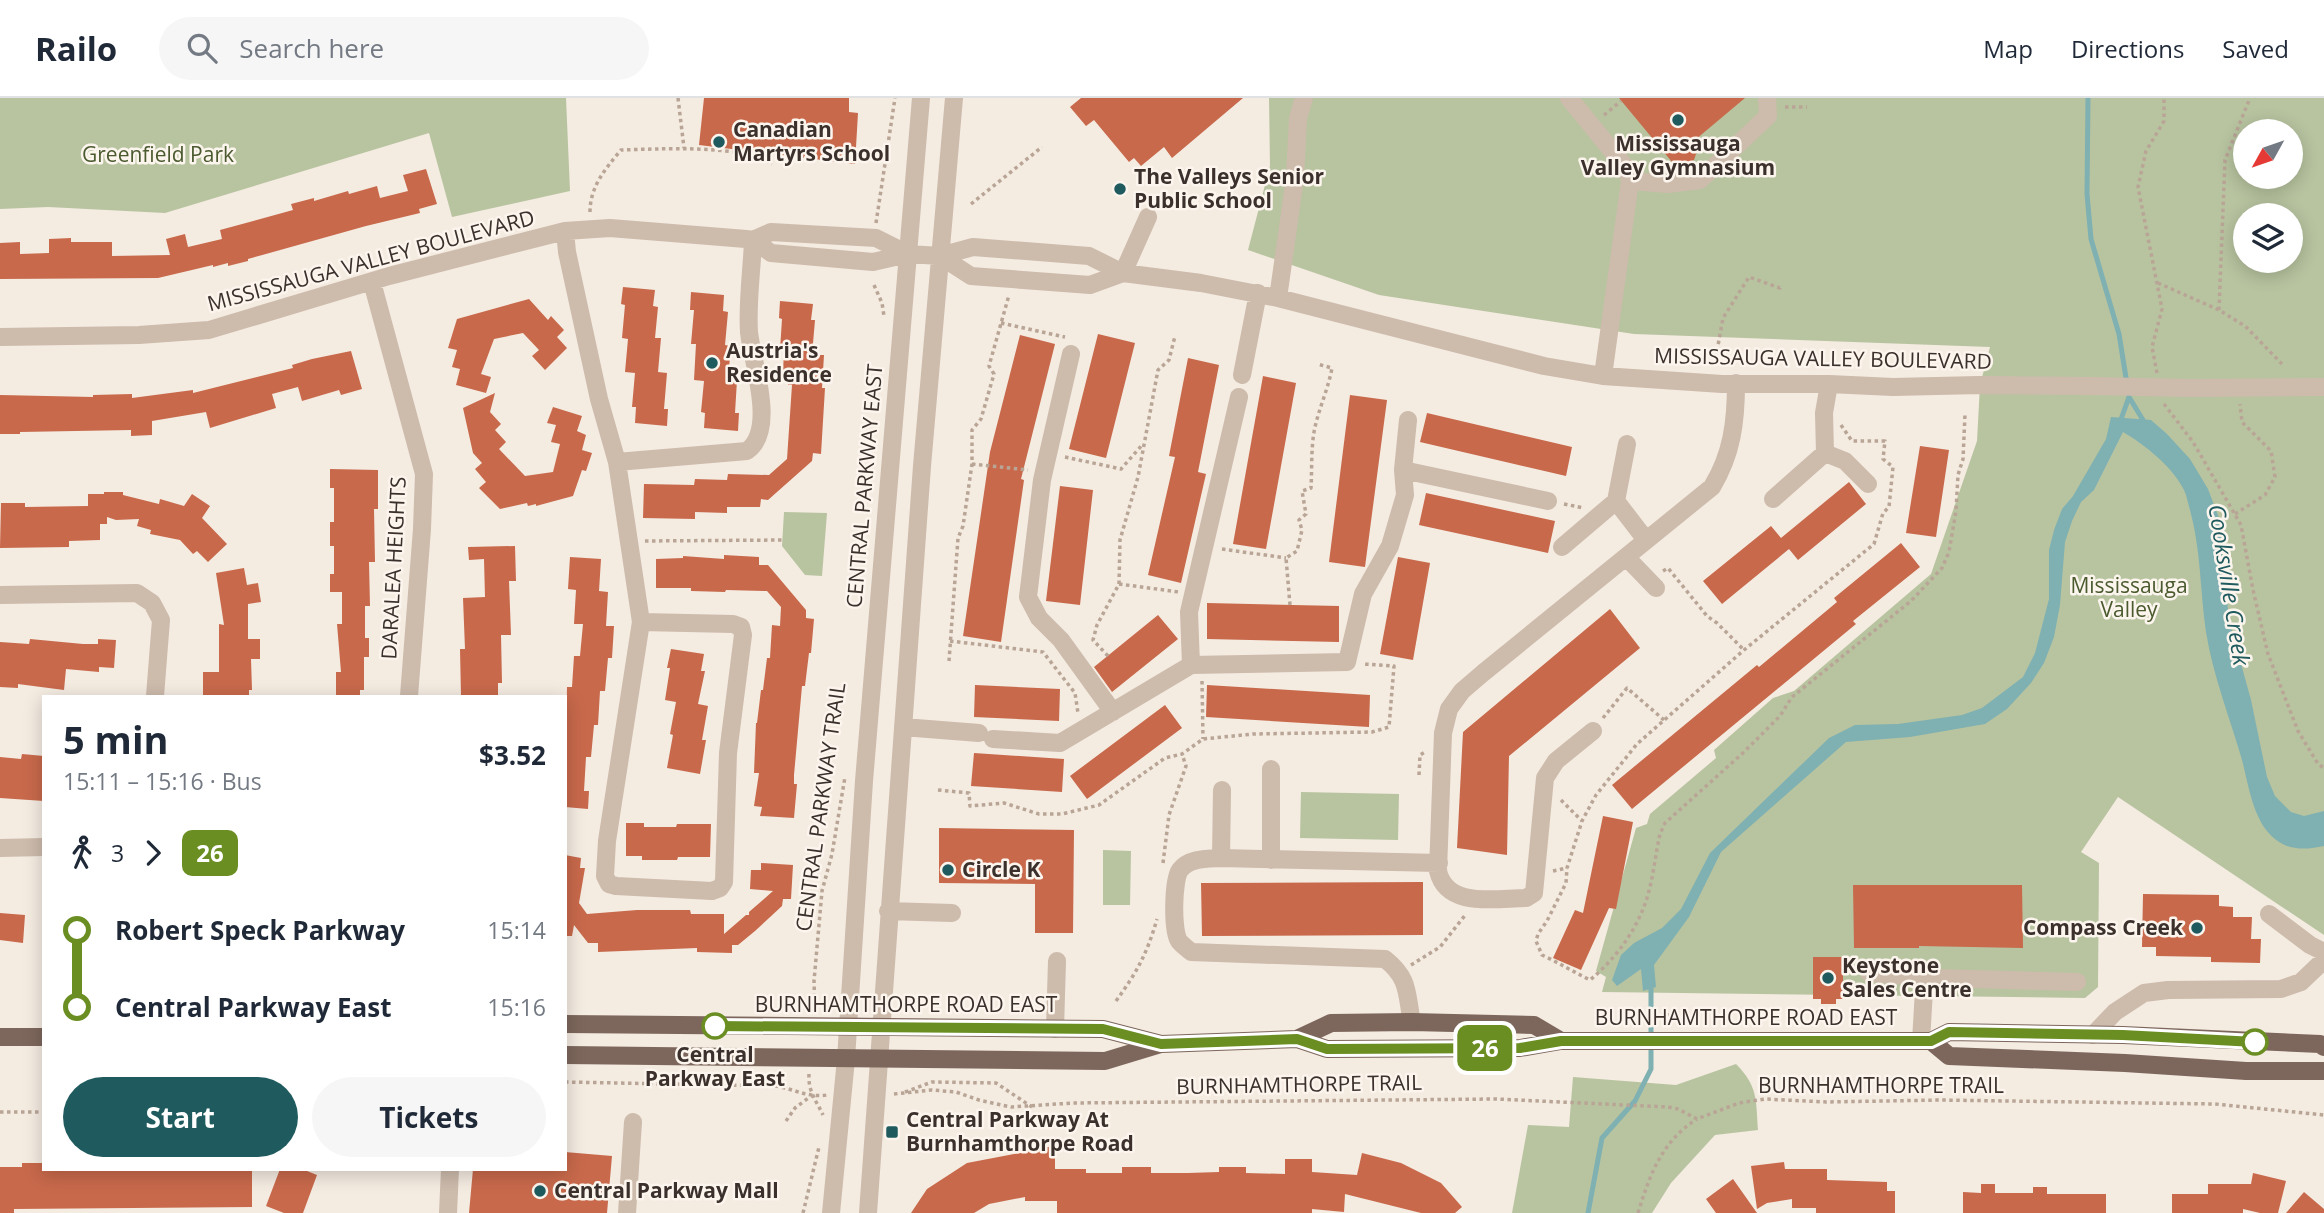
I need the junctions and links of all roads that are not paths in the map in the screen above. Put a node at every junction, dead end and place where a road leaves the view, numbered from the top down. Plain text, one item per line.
1 (921, 98) edge
2 (954, 98) edge
3 (1304, 98) edge
4 (1569, 98) edge
5 (1767, 98) edge
6 (1630, 181) junction
7 (1148, 218) dead end
8 (565, 231) junction
9 (753, 240) junction
10 (908, 254) junction
11 (940, 256) junction
12 (1123, 274) junction
13 (372, 282) junction
14 (1258, 293) junction
15 (1278, 298) junction
16 (0, 337) edge
17 (1072, 354) road end
18 (1242, 375) dead end
19 (1604, 376) junction
20 (1736, 383) junction
21 (1829, 384) junction
22 (2324, 387) edge
23 (1239, 397) dead end
24 (1408, 420) dead end
25 (1627, 444) dead end
26 (1825, 453) junction
27 (617, 462) junction
28 (1403, 470) junction
29 (1868, 484) dead end
30 (1773, 499) dead end
31 (1548, 501) dead end
32 (1616, 501) junction
33 (1646, 540) junction
34 (1562, 547) dead end
35 (1626, 557) junction
36 (1656, 588) dead end
37 (0, 595) edge
38 (641, 622) junction
39 (1191, 665) junction
40 (155, 695) edge
41 (409, 695) edge
42 (1113, 712) junction
43 (903, 727) junction
44 (1593, 731) road end
45 (1271, 769) dead end
46 (1222, 790) dead end
47 (42, 847) edge
48 (0, 848) edge
49 (1221, 858) junction
50 (1271, 860) junction
51 (1439, 863) junction
52 (888, 911) junction
53 (952, 913) dead end
54 (2269, 914) dead end
55 (2324, 952) edge
56 (2324, 960) edge
57 (1057, 961) dead end
58 (1869, 973) dead end
59 (1935, 978) junction
60 (2077, 982) dead end
61 (1412, 1022) junction
62 (567, 1024) edge
63 (880, 1026) junction
64 (847, 1027) junction
65 (1055, 1028) junction
66 (2093, 1035) junction
67 (0, 1037) edge
68 (42, 1037) edge
69 (1297, 1039) junction
70 (1561, 1041) junction
71 (1926, 1041) junction
72 (1161, 1044) junction
73 (2324, 1047) edge
74 (567, 1055) edge
75 (846, 1059) junction
76 (879, 1060) junction
77 (2324, 1071) edge
78 (633, 1122) dead end
79 (450, 1171) edge
80 (448, 1213) edge
81 (627, 1213) edge
82 (831, 1213) edge
83 (868, 1213) edge

1 - 10 street, CENTRAL PARKWAY EAST
2 - 11 street
3 - 15 street
4 - 6 street
5 - 6 street
6 - 19 street
7 - 12 street
8 - 9 street, MISSISSAUGA VALLEY BOULEVARD
8 - 13 street, MISSISSAUGA VALLEY BOULEVARD
8 - 27 street
9 - 10 street, MISSISSAUGA VALLEY BOULEVARD
9 - 27 street
10 - 11 street, MISSISSAUGA VALLEY BOULEVARD
10 - 64 street, CENTRAL PARKWAY EAST
11 - 12 street, MISSISSAUGA VALLEY BOULEVARD
11 - 12 street, MISSISSAUGA VALLEY BOULEVARD
11 - 43 street
12 - 14 street, MISSISSAUGA VALLEY BOULEVARD
13 - 16 street, MISSISSAUGA VALLEY BOULEVARD
13 - 41 street, DARALEA HEIGHTS
14 - 15 street, MISSISSAUGA VALLEY BOULEVARD
14 - 18 street
15 - 19 street, MISSISSAUGA VALLEY BOULEVARD
17 - 42 street
19 - 20 street, MISSISSAUGA VALLEY BOULEVARD
20 - 21 street, MISSISSAUGA VALLEY BOULEVARD
20 - 33 street
21 - 22 street, MISSISSAUGA VALLEY BOULEVARD, bridge
21 - 26 street
23 - 39 street
24 - 28 street
25 - 32 street
26 - 29 street
26 - 30 street
27 - 38 street
28 - 31 street
28 - 39 street
32 - 33 street
32 - 34 street
33 - 35 street
35 - 36 street
35 - 51 street
37 - 40 street
38 - 38 street
39 - 42 street
42 - 43 street
43 - 52 street
44 - 51 street
45 - 50 street
46 - 49 street
47 - 48 street
49 - 50 street
49 - 61 street
50 - 51 street
52 - 53 street
52 - 63 street
54 - 55 street
56 - 66 street
57 - 65 street
58 - 59 street
59 - 60 street
59 - 71 street
61 - 69 main road, BURNHAMTHORPE ROAD EAST
61 - 70 main road, BURNHAMTHORPE ROAD EAST
62 - 64 main road, BURNHAMTHORPE ROAD EAST
63 - 64 main road, BURNHAMTHORPE ROAD EAST
63 - 65 main road, BURNHAMTHORPE ROAD EAST
63 - 76 street
64 - 75 street, CENTRAL PARKWAY EAST
65 - 72 main road, BURNHAMTHORPE ROAD EAST
66 - 71 main road, BURNHAMTHORPE ROAD EAST
66 - 73 main road, BURNHAMTHORPE ROAD EAST
67 - 68 main road
69 - 70 main road, BURNHAMTHORPE ROAD EAST
69 - 72 main road, BURNHAMTHORPE ROAD EAST
70 - 71 main road, BURNHAMTHORPE ROAD EAST
71 - 77 main road, BURNHAMTHORPE ROAD EAST
72 - 76 main road, BURNHAMTHORPE ROAD EAST
74 - 75 main road, BURNHAMTHORPE ROAD EAST
75 - 76 main road, BURNHAMTHORPE ROAD EAST
75 - 82 street, CENTRAL PARKWAY EAST
76 - 83 street
78 - 81 street
79 - 80 street

